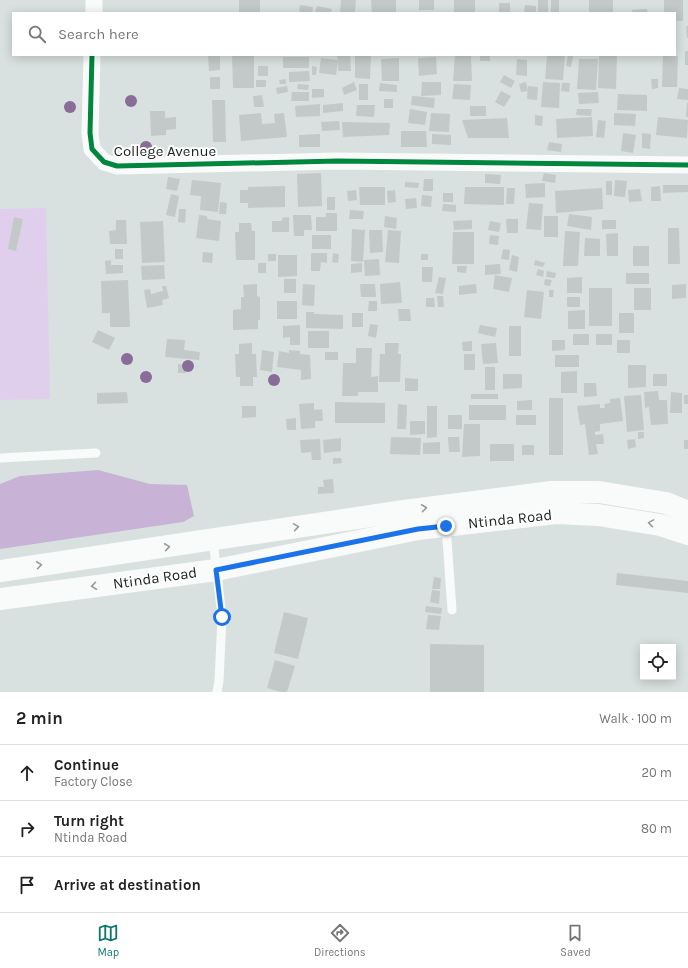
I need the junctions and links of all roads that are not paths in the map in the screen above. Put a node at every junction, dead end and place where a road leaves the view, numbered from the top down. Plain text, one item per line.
1 (94, 0) edge
2 (94, 12) edge
3 (92, 56) edge
4 (688, 164) edge
5 (96, 453) dead end
6 (0, 458) edge
7 (688, 512) edge
8 (446, 526) junction
9 (688, 534) edge
10 (213, 540) junction
11 (216, 570) junction
12 (0, 571) edge
13 (0, 599) edge
14 (452, 610) dead end
15 (217, 692) edge

1 - 2 street
3 - 4 street, College Avenue
5 - 6 lane
10 -> 7 main road, Ntinda Road
9 -> 8 main road, Ntinda Road
8 - 11 main road, Ntinda Road
8 - 14 lane
10 - 11 lane
12 -> 10 main road, Ntinda Road
11 -> 13 main road, Ntinda Road
11 - 15 lane

